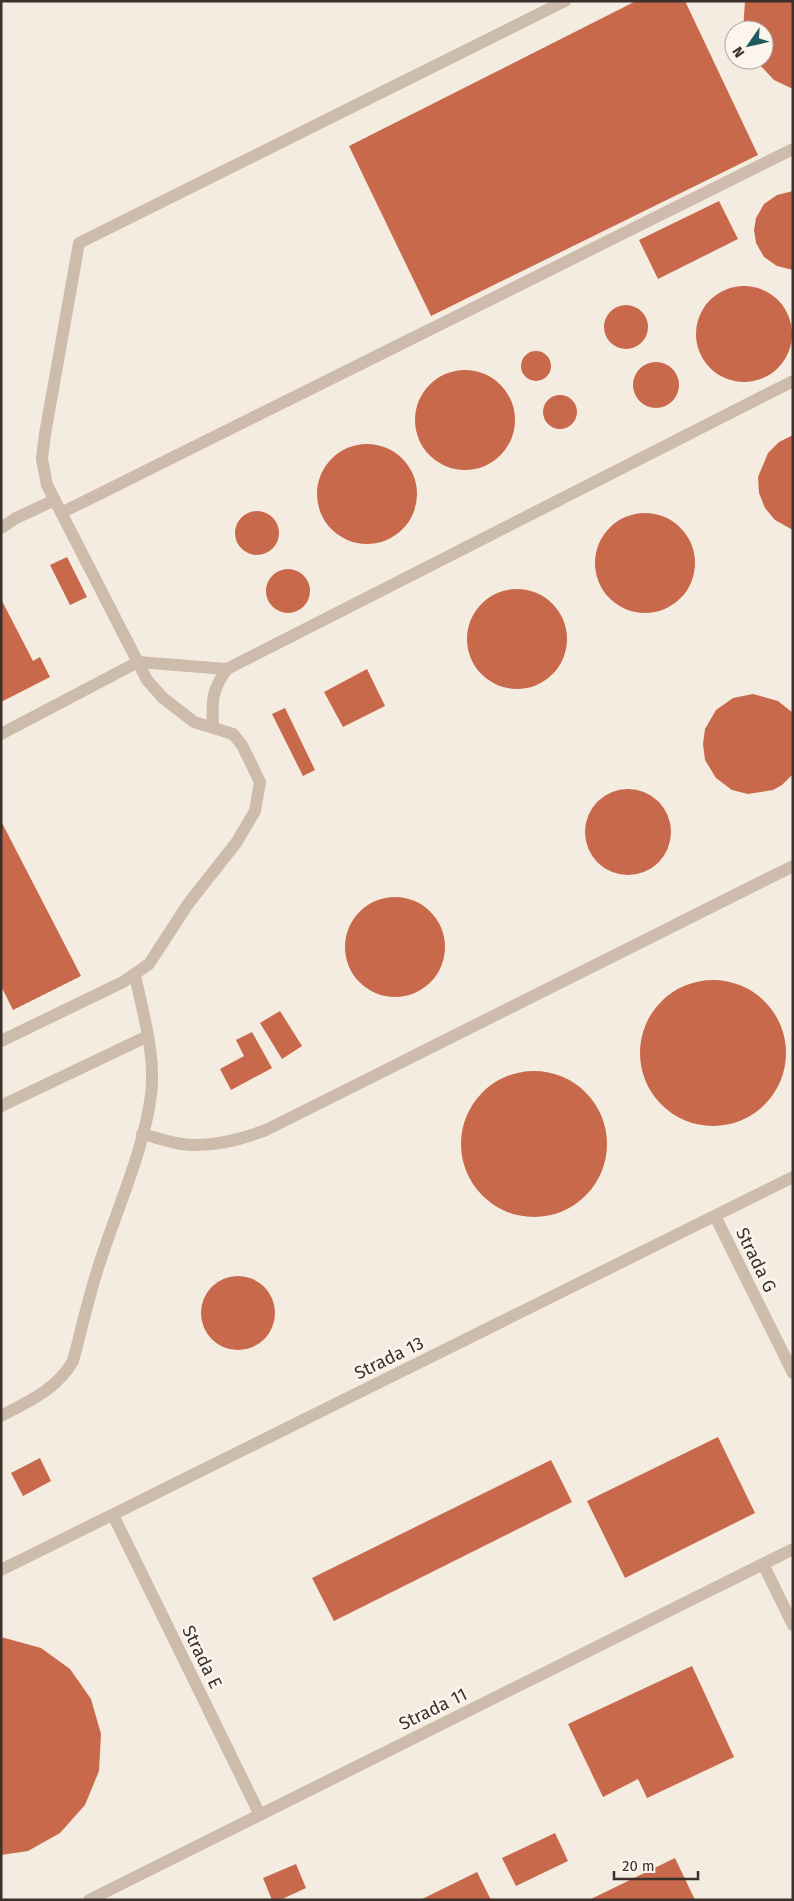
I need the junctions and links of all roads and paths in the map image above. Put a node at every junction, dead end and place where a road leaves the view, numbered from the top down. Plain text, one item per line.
1 (565, 1) edge
2 (793, 148) edge
3 (793, 381) edge
4 (55, 500) junction
5 (62, 513) junction
6 (1, 528) edge
7 (138, 662) junction
8 (227, 669) junction
9 (213, 727) junction
10 (1, 734) edge
11 (793, 866) edge
12 (135, 975) junction
13 (148, 1036) junction
14 (1, 1041) edge
15 (1, 1106) edge
16 (142, 1134) junction
17 (793, 1177) edge
18 (715, 1216) junction
19 (793, 1373) edge
20 (1, 1416) edge
21 (113, 1515) junction
22 (793, 1549) edge
23 (763, 1564) junction
24 (1, 1570) edge
25 (793, 1625) edge
26 (260, 1815) junction
27 (90, 1900) edge

1 - 4 lane
2 - 5 lane
3 - 8 lane
4 - 5 lane
4 - 6 lane
5 - 7 lane
7 - 8 lane
7 - 9 lane
7 - 10 lane
8 - 9 lane
9 - 12 lane
11 - 16 lane
12 - 13 lane
12 - 14 lane
13 - 15 lane
13 - 16 lane
16 - 20 lane
17 - 18 lane, Strada 13
18 - 19 lane, Strada G
18 - 21 lane, Strada 13
21 - 24 lane, Strada 13
21 - 26 lane, Strada E
22 - 23 lane, Strada 11
23 - 25 lane
23 - 26 lane, Strada 11
26 - 27 lane, Strada 11

